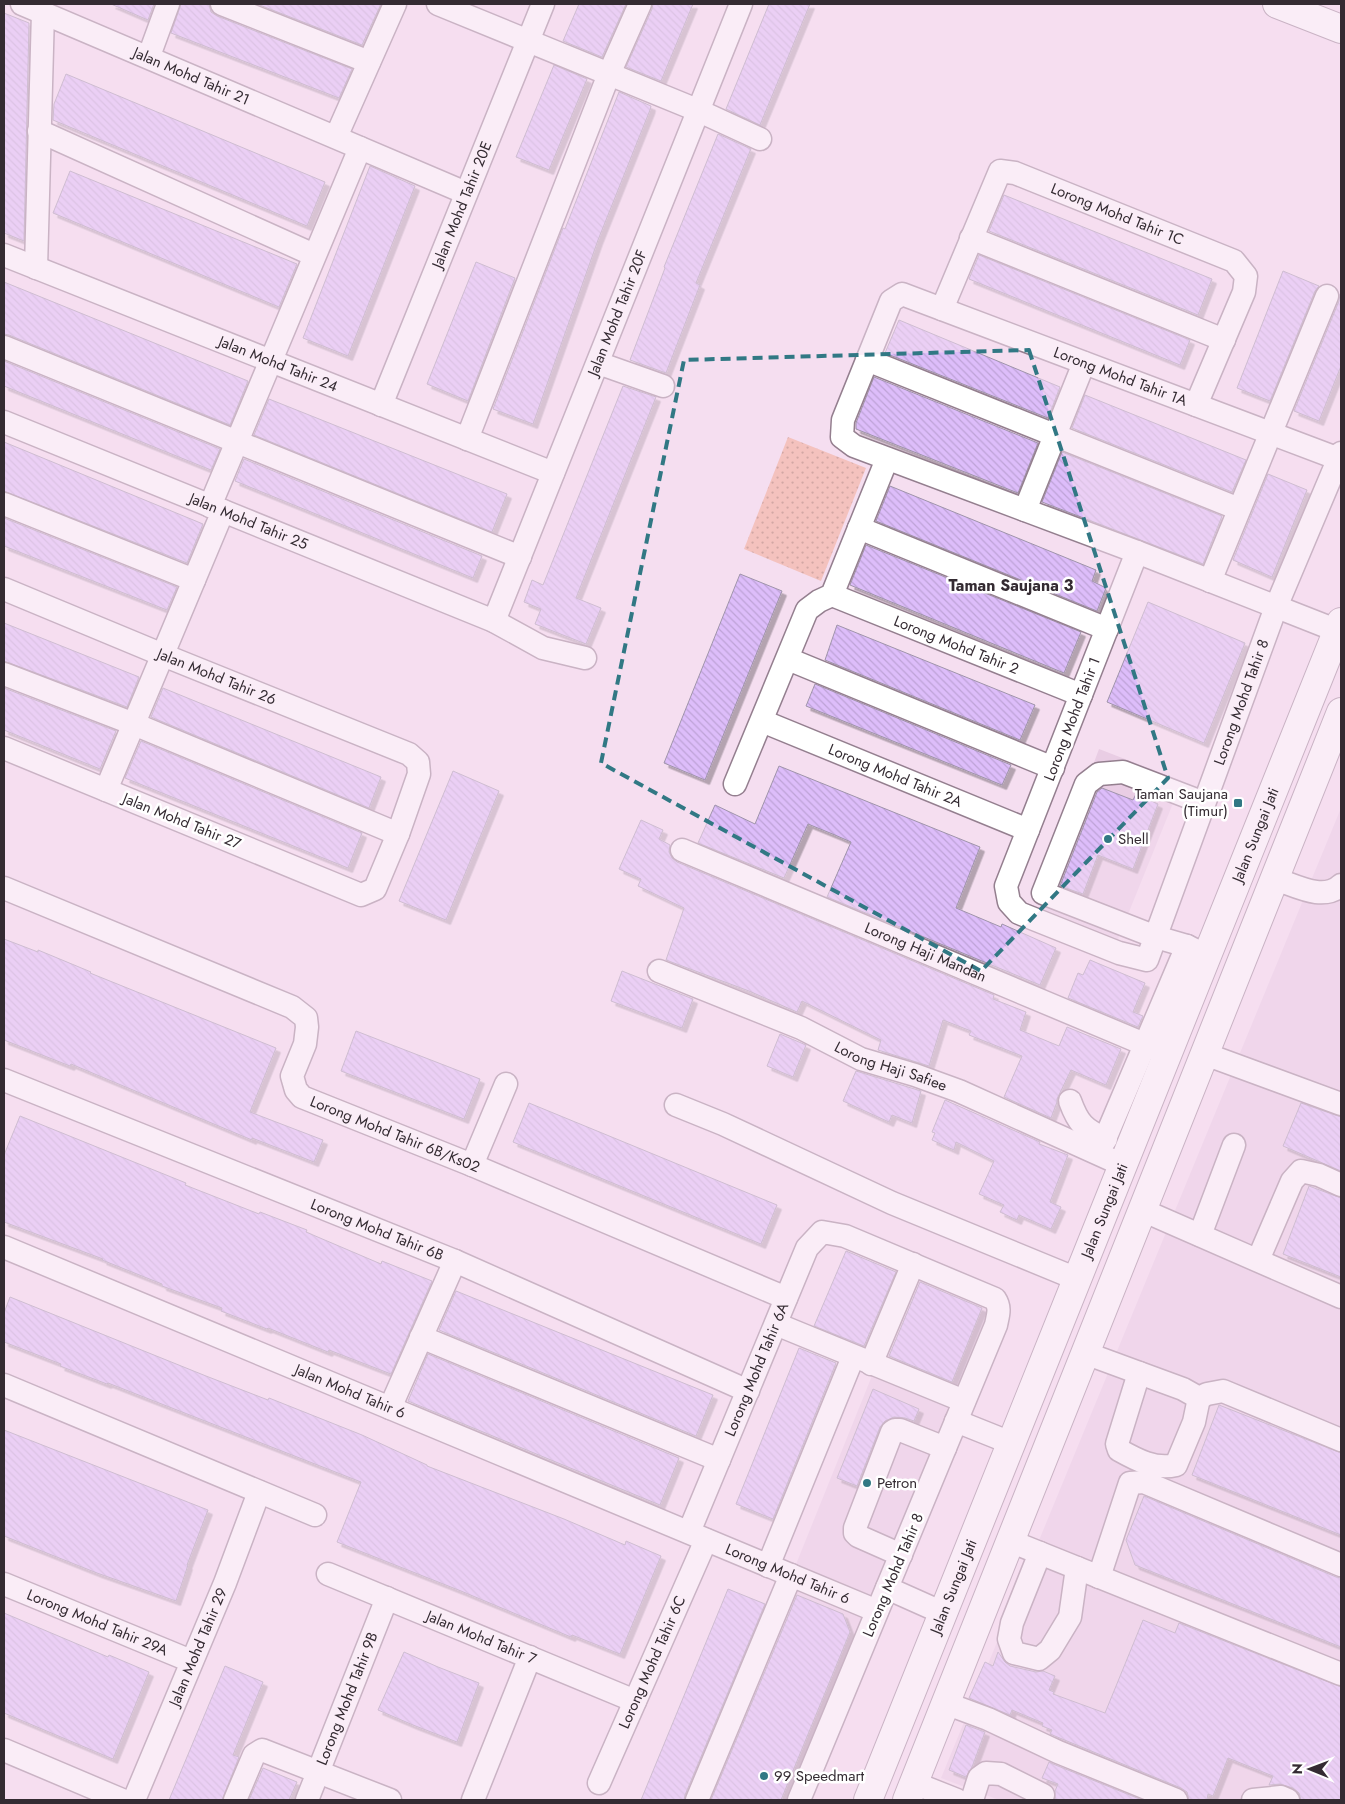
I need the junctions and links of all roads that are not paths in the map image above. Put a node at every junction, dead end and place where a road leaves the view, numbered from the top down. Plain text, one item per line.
1 (22, 4) edge
2 (168, 4) edge
3 (222, 4) edge
4 (395, 4) edge
5 (543, 4) edge
6 (640, 4) edge
7 (741, 4) edge
8 (443, 5) edge
9 (1290, 6) edge
10 (43, 12) junction
11 (1341, 29) edge
12 (528, 41) junction
13 (149, 56) junction
14 (369, 62) junction
15 (609, 74) junction
16 (697, 110) junction
17 (39, 131) junction
18 (336, 137) junction
19 (760, 139) dead end
20 (360, 148) junction
21 (466, 193) junction
22 (971, 238) junction
23 (4, 255) edge
24 (314, 256) junction
25 (36, 268) junction
26 (1327, 296) dead end
27 (942, 309) junction
28 (1224, 340) junction
29 (4, 347) edge
30 (867, 360) junction
31 (270, 361) junction
32 (598, 363) junction
33 (1084, 363) junction
34 (663, 386) dead end
35 (381, 405) junction
36 (1196, 405) junction
37 (4, 422) edge
38 (1270, 433) junction
39 (1055, 436) junction
40 (467, 439) junction
41 (236, 441) junction
42 (1340, 456) edge
43 (887, 459) junction
44 (553, 473) junction
45 (4, 504) edge
46 (216, 508) junction
47 (1025, 510) junction
48 (1239, 510) junction
49 (859, 528) junction
50 (1137, 552) junction
51 (520, 557) junction
52 (194, 580) junction
53 (1210, 581) junction
54 (4, 589) edge
55 (832, 595) junction
56 (1276, 607) junction
57 (494, 621) junction
58 (1339, 627) edge
59 (1106, 630) junction
60 (163, 655) junction
61 (586, 658) dead end
62 (788, 659) junction
63 (4, 674) edge
64 (1081, 695) junction
65 (1341, 712) edge
66 (762, 721) junction
67 (134, 724) junction
68 (4, 748) edge
69 (1052, 768) junction
70 (736, 784) dead end
71 (106, 790) junction
72 (1204, 803) junction
73 (1028, 830) junction
74 (398, 834) junction
75 (682, 850) dead end
76 (1275, 878) junction
77 (1341, 885) edge
78 (1006, 886) joint
79 (4, 888) edge
80 (1156, 937) junction
81 (1197, 951) junction
82 (659, 971) dead end
83 (1156, 1050) junction
84 (1205, 1054) junction
85 (4, 1080) edge
86 (506, 1084) dead end
87 (1070, 1101) dead end
88 (1341, 1104) edge
89 (676, 1105) dead end
90 (1234, 1145) dead end
91 (1109, 1152) junction
92 (472, 1165) junction
93 (1341, 1185) edge
94 (1142, 1210) junction
95 (1200, 1235) junction
96 (4, 1247) edge
97 (455, 1260) junction
98 (1258, 1260) junction
99 (913, 1264) junction
100 (1077, 1279) junction
101 (1341, 1297) edge
102 (786, 1298) junction
103 (776, 1324) junction
104 (421, 1337) junction
105 (1085, 1352) junction
106 (862, 1360) junction
107 (1139, 1373) junction
108 (4, 1386) edge
109 (748, 1391) junction
110 (1199, 1398) junction
111 (390, 1408) junction
112 (960, 1411) junction
113 (1341, 1440) edge
114 (1011, 1443) junction
115 (945, 1448) junction
116 (719, 1460) junction
117 (260, 1492) junction
118 (315, 1515) dead end
119 (697, 1536) junction
120 (1010, 1541) junction
121 (1040, 1553) junction
122 (901, 1555) junction
123 (1341, 1565) edge
124 (768, 1566) junction
125 (1077, 1568) junction
126 (328, 1574) dead end
127 (791, 1575) junction
128 (1099, 1576) junction
129 (4, 1584) edge
130 (887, 1588) junction
131 (387, 1598) junction
132 (877, 1611) junction
133 (943, 1612) junction
134 (530, 1658) junction
135 (191, 1661) junction
136 (1341, 1674) edge
137 (635, 1701) junction
138 (946, 1704) junction
139 (4, 1750) edge
140 (318, 1773) junction
141 (599, 1783) dead end
142 (910, 1791) edge
143 (1043, 1795) dead end
144 (122, 1800) edge
145 (134, 1800) edge
146 (235, 1800) edge
147 (307, 1800) edge
148 (387, 1800) edge
149 (473, 1800) edge
150 (697, 1800) edge
151 (799, 1800) edge
152 (868, 1800) edge
153 (957, 1800) edge
154 (972, 1800) edge
155 (1176, 1800) edge
156 (1253, 1800) edge
157 (1288, 1800) edge

1 - 10 street, Jalan Mohd Tahir 21
2 - 13 street
3 - 14 street
4 - 14 street
5 - 12 street, Jalan Mohd Tahir 20E
6 - 15 street
7 - 16 street, Jalan Mohd Tahir 20F
8 - 12 street
9 - 11 main road
10 - 13 street, Jalan Mohd Tahir 21
10 - 17 street
12 - 15 street
12 - 21 street, Jalan Mohd Tahir 20E
13 - 18 street, Jalan Mohd Tahir 21
14 - 18 street
15 - 16 street
15 - 40 street
16 - 19 street
16 - 32 street, Jalan Mohd Tahir 20F
17 - 24 street
17 - 25 street
18 - 20 street, Jalan Mohd Tahir 21
20 - 21 street, Jalan Mohd Tahir 21
20 - 24 street
21 - 35 street, Jalan Mohd Tahir 20E
22 - 27 street
22 - 28 street
22 - 28 street, Lorong Mohd Tahir 1C
23 - 25 street, Jalan Mohd Tahir 24
24 - 31 street
25 - 31 street, Jalan Mohd Tahir 24
26 - 38 street
27 - 30 street, Lorong Mohd Tahir 1A
27 - 33 street, Lorong Mohd Tahir 1A
28 - 36 street
29 - 41 street
30 - 39 street
30 - 43 street
31 - 35 street, Jalan Mohd Tahir 24
31 - 41 street
32 - 34 street
32 - 44 street, Jalan Mohd Tahir 20F
33 - 36 street, Lorong Mohd Tahir 1A
33 - 39 street
35 - 40 street, Jalan Mohd Tahir 24
36 - 38 street, Lorong Mohd Tahir 1A
37 - 46 street, Jalan Mohd Tahir 25
38 - 42 street, Lorong Mohd Tahir 1A
38 - 48 street
39 - 47 street
39 - 48 street
40 - 44 street, Jalan Mohd Tahir 24
41 - 46 street
41 - 51 street
42 - 56 street, Lorong Mohd Tahir 8
43 - 47 street
43 - 49 street
44 - 51 street, Jalan Mohd Tahir 20F
45 - 52 street
46 - 52 street
46 - 57 street, Jalan Mohd Tahir 25
47 - 50 street
48 - 53 street
49 - 55 street
49 - 59 street
50 - 53 street
50 - 59 street, Lorong Mohd Tahir 1
51 - 57 street, Jalan Mohd Tahir 20F
52 - 60 street
53 - 56 street
54 - 60 street, Jalan Mohd Tahir 26
55 - 62 street
55 - 64 street, Lorong Mohd Tahir 2
56 - 58 street
56 - 72 street, Lorong Mohd Tahir 8
57 - 61 street, Jalan Mohd Tahir 25
58 - 81 main road, Jalan Sungai Jati
59 - 64 street, Lorong Mohd Tahir 1
60 - 67 street
60 - 74 street, Jalan Mohd Tahir 26
62 - 66 street
62 - 69 street
63 - 67 street
64 - 69 street, Lorong Mohd Tahir 1
65 - 76 main road
66 - 70 street
66 - 73 street, Lorong Mohd Tahir 2A
67 - 71 street
67 - 74 street
68 - 71 street, Jalan Mohd Tahir 27
69 - 73 street, Lorong Mohd Tahir 1
71 - 74 street, Jalan Mohd Tahir 27
72 - 80 street, Lorong Mohd Tahir 8
72 - 80 street
73 - 78 street, Lorong Mohd Tahir 1
75 - 83 street, Lorong Haji Mandan
76 - 77 street
76 - 84 main road
78 - 80 street, Lorong Mohd Tahir 8
79 - 92 street, Lorong Mohd Tahir 6B/Ks02
80 - 81 street
81 - 83 main road, Jalan Sungai Jati
82 - 91 street, Lorong Haji Safiee
83 - 91 main road, Jalan Sungai Jati
84 - 88 street
84 - 94 main road
85 - 97 street, Lorong Mohd Tahir 6B
86 - 92 street
87 - 91 street
89 - 100 street
90 - 95 street
91 - 100 main road, Jalan Sungai Jati
92 - 102 street, Lorong Mohd Tahir 6B/Ks02
93 - 98 street
94 - 95 street
94 - 105 main road
95 - 98 street
96 - 111 street, Jalan Mohd Tahir 6
97 - 104 street
97 - 109 street, Lorong Mohd Tahir 6B
98 - 101 street
99 - 102 street, Lorong Mohd Tahir 6A
99 - 106 street
99 - 112 street, Lorong Mohd Tahir 8
100 - 114 main road, Jalan Sungai Jati
102 - 103 street, Lorong Mohd Tahir 6A
103 - 106 street
103 - 109 street, Lorong Mohd Tahir 6A
104 - 111 street
104 - 116 street
105 - 107 street
105 - 120 main road
106 - 112 street
106 - 124 street
107 - 110 street
107 - 110 street
108 - 117 street
109 - 116 street, Lorong Mohd Tahir 6A
110 - 113 street
111 - 119 street, Jalan Mohd Tahir 6
112 - 114 street
112 - 115 street, Lorong Mohd Tahir 8
114 - 133 main road, Jalan Sungai Jati
115 - 122 street, Lorong Mohd Tahir 8
115 - 122 street
116 - 119 street, Lorong Mohd Tahir 6A
117 - 118 street
117 - 135 street, Jalan Mohd Tahir 29
119 - 124 street, Lorong Mohd Tahir 6
119 - 137 street, Lorong Mohd Tahir 6C
120 - 121 street
120 - 138 main road
121 - 125 street
121 - 125 street
122 - 130 street, Lorong Mohd Tahir 8
123 - 128 street
124 - 127 street, Lorong Mohd Tahir 6
125 - 128 street
126 - 131 street, Jalan Mohd Tahir 7
127 - 132 street, Lorong Mohd Tahir 6
127 - 150 street
128 - 136 street
129 - 135 street, Lorong Mohd Tahir 29A
130 - 132 street, Lorong Mohd Tahir 8
130 - 133 street
131 - 134 street, Jalan Mohd Tahir 7
131 - 140 street, Lorong Mohd Tahir 9B
132 - 151 street, Lorong Mohd Tahir 8
133 - 152 main road, Jalan Sungai Jati
134 - 137 street, Jalan Mohd Tahir 7
134 - 149 street
135 - 145 street, Jalan Mohd Tahir 29
137 - 141 street, Lorong Mohd Tahir 6C
138 - 142 main road
138 - 155 street
139 - 144 street
140 - 146 street
140 - 147 street, Lorong Mohd Tahir 9B
140 - 148 street
142 - 153 street
143 - 154 street
156 - 157 street

